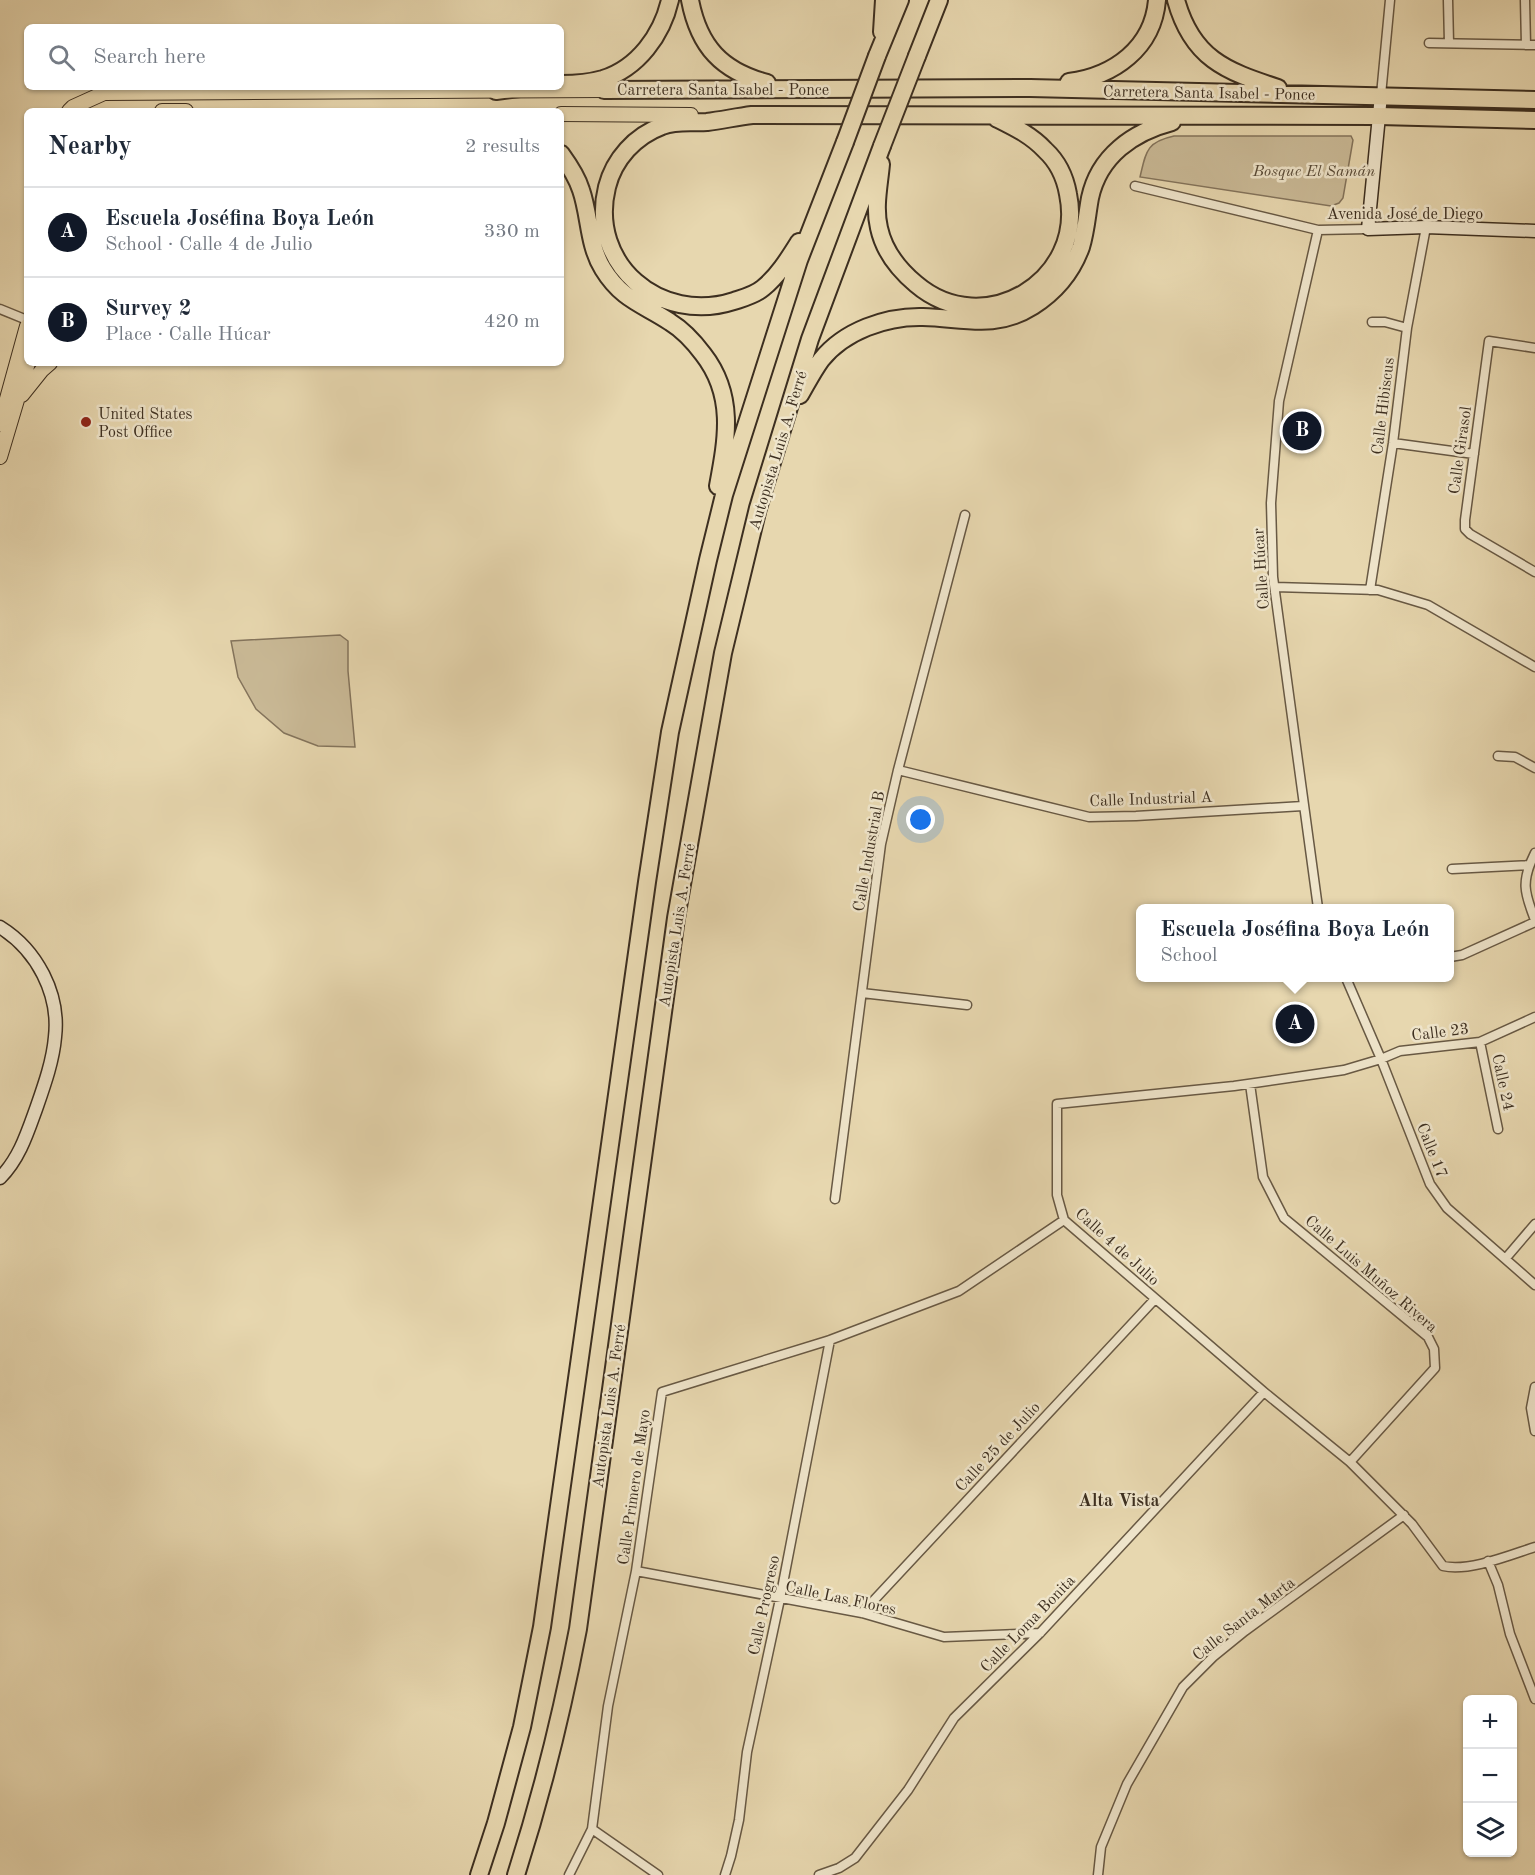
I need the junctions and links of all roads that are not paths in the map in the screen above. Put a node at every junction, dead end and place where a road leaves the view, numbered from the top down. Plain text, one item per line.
1 (670, 0) edge
2 (690, 0) edge
3 (884, 0) edge
4 (900, 0) edge
5 (939, 0) edge
6 (1157, 0) edge
7 (1176, 0) edge
8 (1390, 0) edge
9 (1448, 0) edge
10 (1525, 0) edge
11 (1429, 43) dead end
12 (1449, 43) junction
13 (1530, 45) edge
14 (879, 51) junction
15 (564, 84) edge
16 (1030, 88) junction
17 (789, 89) junction
18 (504, 90) edge
19 (604, 90) joint
20 (496, 91) junction
21 (1296, 93) junction
22 (1381, 96) junction
23 (1535, 100) edge
24 (72, 108) edge
25 (564, 114) edge
26 (752, 115) junction
27 (993, 116) junction
28 (1379, 116) junction
29 (1232, 117) junction
30 (1535, 120) edge
31 (882, 146) junction
32 (564, 159) edge
33 (1135, 186) dead end
34 (817, 217) junction
35 (1426, 227) junction
36 (1368, 229) junction
37 (1318, 230) junction
38 (1535, 231) edge
39 (0, 309) edge
40 (24, 319) edge
41 (1372, 322) dead end
42 (1407, 328) junction
43 (24, 337) edge
44 (1535, 348) edge
45 (27, 366) edge
46 (47, 366) edge
47 (19, 399) junction
48 (0, 424) edge
49 (1393, 442) junction
50 (1474, 454) junction
51 (0, 457) edge
52 (758, 508) junction
53 (964, 515) dead end
54 (708, 560) junction
55 (1535, 572) edge
56 (1275, 587) junction
57 (1370, 590) junction
58 (1535, 667) edge
59 (1498, 756) dead end
60 (1535, 768) edge
61 (898, 770) junction
62 (1303, 806) junction
63 (1535, 853) edge
64 (1529, 865) junction
65 (1452, 869) dead end
66 (1317, 904) edge
67 (1535, 921) edge
68 (0, 927) edge
69 (1454, 956) edge
70 (1348, 982) edge
71 (862, 993) junction
72 (967, 1005) dead end
73 (1535, 1017) edge
74 (1480, 1042) junction
75 (1381, 1059) junction
76 (1250, 1084) junction
77 (1498, 1129) dead end
78 (0, 1178) edge
79 (835, 1198) dead end
80 (1064, 1220) junction
81 (1535, 1224) edge
82 (1506, 1258) junction
83 (1535, 1285) edge
84 (1155, 1299) junction
85 (830, 1340) junction
86 (1535, 1387) edge
87 (1264, 1392) junction
88 (1535, 1431) edge
89 (1350, 1462) junction
90 (1404, 1515) junction
91 (1535, 1547) edge
92 (1488, 1561) junction
93 (636, 1571) junction
94 (780, 1599) junction
95 (862, 1613) junction
96 (1040, 1633) junction
97 (1535, 1699) edge
98 (592, 1829) junction
99 (479, 1875) edge
100 (516, 1875) edge
101 (569, 1875) edge
102 (658, 1875) edge
103 (725, 1875) edge
104 (819, 1875) edge
105 (1098, 1875) edge

1 - 15 highway
2 - 17 highway
3 - 14 highway
4 - 14 highway, Autopista Luis A. Ferré
5 - 31 highway, Autopista Luis A. Ferré, bridge
6 - 16 highway
7 - 21 highway
8 - 22 street
9 - 12 street
10 - 13 street
11 - 12 street
12 - 13 street
14 - 34 highway, Autopista Luis A. Ferré, bridge
16 - 17 highway, Carretera Santa Isabel - Ponce
16 - 21 highway, Carretera Santa Isabel - Ponce
17 - 19 highway, Carretera Santa Isabel - Ponce
18 - 20 highway
19 - 20 main road, Carretera Santa Isabel - Ponce
20 - 24 main road, Carretera Santa Isabel - Ponce
21 - 22 highway, Carretera Santa Isabel - Ponce
22 - 23 highway, Carretera Santa Isabel - Ponce
22 - 28 street
25 - 26 main road, Carretera Santa Isabel - Ponce
26 - 27 highway, Carretera Santa Isabel - Ponce
26 - 34 highway
27 - 29 highway, Carretera Santa Isabel - Ponce
27 - 31 highway
28 - 29 highway, Carretera Santa Isabel - Ponce
28 - 30 highway, Carretera Santa Isabel - Ponce
28 - 36 street
29 - 52 highway
31 - 52 highway, Autopista Luis A. Ferré
32 - 54 highway
33 - 37 street, Avenida José de Diego
34 - 54 highway, Autopista Luis A. Ferré
35 - 36 street, Avenida José de Diego
35 - 38 street, Avenida José de Diego
35 - 42 street, Calle Hibiscus
36 - 37 street, Avenida José de Diego
37 - 56 street, Calle Húcar
39 - 40 street
41 - 42 street
42 - 49 street, Calle Hibiscus
43 - 48 main road
44 - 50 street, Calle Girasol
45 - 47 main road
46 - 47 main road
47 - 51 main road
49 - 50 street
49 - 57 street, Calle Hibiscus
50 - 55 street, Calle Girasol
52 - 100 highway, Autopista Luis A. Ferré
53 - 61 street, Calle Industrial B
54 - 99 highway, Autopista Luis A. Ferré
56 - 57 street
56 - 62 street, Calle Húcar
57 - 58 street
59 - 60 street
61 - 62 street, Calle Industrial A
61 - 71 street, Calle Industrial B
62 - 66 street, Calle Húcar
63 - 64 street
64 - 65 street
64 - 67 street
67 - 69 street
68 - 78 street
70 - 75 street
71 - 72 street
71 - 79 street, Calle Industrial B
73 - 74 street, Calle 23
74 - 75 street, Calle 23
74 - 77 street, Calle 24
75 - 76 street, Calle 4 de Julio
75 - 82 street, Calle 17
76 - 80 street, Calle 4 de Julio
76 - 89 street, Calle Luis Muñoz Rivera
80 - 84 street, Calle 4 de Julio
80 - 85 street, Calle Primero de Mayo
81 - 82 street
82 - 83 street, Calle 17
84 - 87 street, Calle 4 de Julio
84 - 95 street, Calle 25 de Julio
85 - 93 street, Calle Primero de Mayo
85 - 94 street, Calle Progreso
86 - 88 street
87 - 89 street, Calle 4 de Julio
87 - 96 street, Calle Loma Bonita
89 - 90 street, Calle 4 de Julio
90 - 92 street, Calle 4 de Julio
90 - 105 street, Calle Santa Marta
91 - 92 street
92 - 97 street
93 - 94 street, Calle Las Flores
93 - 98 street, Calle Primero de Mayo
94 - 95 street, Calle Las Flores
94 - 103 street, Calle Progreso
95 - 96 street, Calle Las Flores
96 - 104 street, Calle Loma Bonita
98 - 101 street, Calle Primero de Mayo
98 - 102 street

